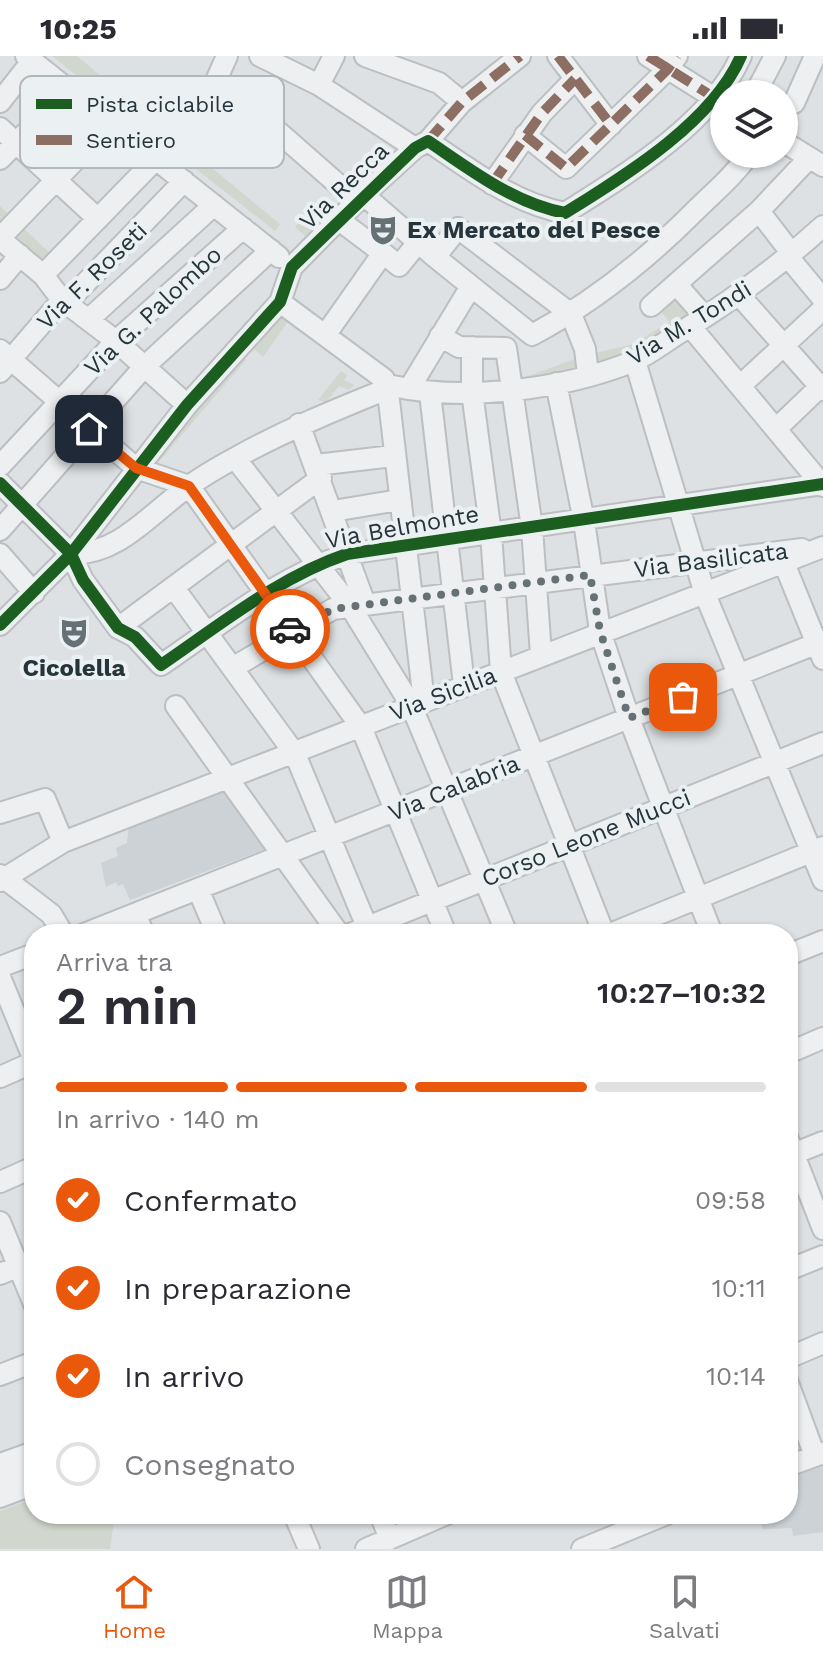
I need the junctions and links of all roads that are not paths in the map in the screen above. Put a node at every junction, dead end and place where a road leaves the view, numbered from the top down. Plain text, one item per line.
1 (227, 56) edge
2 (260, 56) edge
3 (334, 56) edge
4 (365, 56) edge
5 (520, 56) edge
6 (558, 56) edge
7 (648, 56) edge
8 (741, 56) edge
9 (775, 56) edge
10 (815, 56) edge
11 (29, 58) edge
12 (672, 63) edge
13 (52, 76) edge
14 (218, 76) edge
15 (575, 79) junction
16 (729, 80) edge
17 (762, 80) edge
18 (319, 85) junction
19 (710, 94) edge
20 (798, 94) edge
21 (0, 102) edge
22 (462, 102) junction
23 (710, 108) edge
24 (611, 125) junction
25 (0, 128) edge
26 (525, 135) junction
27 (284, 136) edge
28 (18, 141) joint
29 (422, 145) junction
30 (798, 151) edge
31 (0, 159) edge
32 (816, 162) edge
33 (44, 168) edge
34 (68, 168) edge
35 (147, 168) edge
36 (167, 168) edge
37 (739, 168) edge
38 (56, 180) junction
39 (184, 181) junction
40 (492, 184) junction
41 (361, 198) junction
42 (214, 205) junction
43 (759, 211) junction
44 (98, 219) junction
45 (339, 220) junction
46 (823, 226) edge
47 (243, 228) junction
48 (0, 239) edge
49 (420, 240) junction
50 (271, 250) junction
51 (383, 253) junction
52 (20, 255) junction
53 (790, 256) junction
54 (435, 257) junction
55 (292, 267) junction
56 (43, 275) junction
57 (0, 279) edge
58 (676, 284) junction
59 (470, 288) junction
60 (740, 296) junction
61 (823, 299) edge
62 (62, 300) junction
63 (280, 302) junction
64 (651, 306) dead end
65 (823, 309) edge
66 (571, 314) junction
67 (89, 319) junction
68 (698, 322) junction
69 (326, 334) junction
70 (440, 336) junction
71 (116, 341) junction
72 (784, 346) junction
73 (472, 347) junction
74 (4, 360) edge
75 (635, 361) junction
76 (144, 367) junction
77 (588, 374) junction
78 (556, 383) junction
79 (740, 386) junction
80 (391, 387) junction
81 (822, 387) edge
82 (514, 389) junction
83 (472, 392) junction
84 (430, 393) junction
85 (59, 402) junction
86 (187, 405) junction
87 (299, 424) junction
88 (89, 429) junction
89 (776, 429) junction
90 (393, 456) junction
91 (235, 458) junction
92 (0, 466) edge
93 (136, 468) junction
94 (318, 472) junction
95 (0, 483) edge
96 (823, 485) edge
97 (189, 486) junction
98 (399, 500) junction
99 (22, 506) junction
100 (679, 507) junction
101 (277, 511) junction
102 (333, 511) junction
103 (584, 521) junction
104 (532, 528) junction
105 (0, 530) edge
106 (491, 534) junction
107 (447, 540) junction
108 (231, 546) junction
109 (406, 546) junction
110 (823, 547) edge
111 (0, 554) edge
112 (71, 554) junction
113 (347, 554) junction
114 (695, 561) junction
115 (784, 563) junction
116 (317, 564) junction
117 (590, 575) junction
118 (536, 582) junction
119 (495, 587) junction
120 (174, 588) junction
121 (267, 592) junction
122 (34, 593) junction
123 (454, 593) junction
124 (705, 594) junction
125 (412, 598) junction
126 (357, 605) junction
127 (0, 625) edge
128 (118, 628) junction
129 (292, 631) junction
130 (600, 631) junction
131 (209, 632) junction
132 (821, 648) edge
133 (541, 655) junction
134 (234, 667) junction
135 (501, 672) junction
136 (738, 675) junction
137 (464, 685) junction
138 (418, 704) junction
139 (176, 706) dead end
140 (629, 718) junction
141 (361, 727) junction
142 (823, 743) edge
143 (295, 754) junction
144 (533, 756) junction
145 (777, 761) junction
146 (226, 781) junction
147 (447, 788) junction
148 (663, 807) junction
149 (396, 810) junction
150 (0, 813) edge
151 (330, 837) junction
152 (63, 842) junction
153 (568, 846) junction
154 (818, 849) edge
155 (282, 856) junction
156 (1, 878) edge
157 (483, 878) junction
158 (823, 880) edge
159 (198, 889) junction
160 (698, 898) junction
161 (432, 901) junction
162 (135, 914) junction
163 (57, 924) edge
164 (110, 924) edge
165 (140, 924) edge
166 (213, 924) edge
167 (332, 924) edge
168 (359, 924) edge
169 (380, 924) edge
170 (442, 924) edge
171 (503, 924) edge
172 (600, 924) edge
173 (634, 924) edge
174 (708, 924) edge
175 (823, 941) edge
176 (798, 951) edge
177 (24, 958) edge
178 (0, 967) edge
179 (0, 977) edge
180 (24, 1036) edge
181 (823, 1038) edge
182 (798, 1049) edge
183 (24, 1066) edge
184 (0, 1077) edge
185 (823, 1142) edge
186 (798, 1148) edge
187 (798, 1169) edge
188 (24, 1171) edge
189 (0, 1182) edge
190 (0, 1222) edge
191 (823, 1229) edge
192 (823, 1256) edge
193 (798, 1266) edge
194 (17, 1267) edge
195 (823, 1343) edge
196 (798, 1354) edge
197 (24, 1366) edge
198 (0, 1375) edge
199 (798, 1406) edge
200 (819, 1454) edge
201 (24, 1456) edge
202 (798, 1462) edge
203 (1, 1464) edge
204 (24, 1467) edge
205 (24, 1488) edge
206 (0, 1497) edge
207 (284, 1524) edge
208 (298, 1524) edge
209 (384, 1524) edge
210 (424, 1524) edge
211 (643, 1524) edge
212 (390, 1539) junction
213 (294, 1549) edge
214 (309, 1549) edge
215 (366, 1549) edge
216 (582, 1549) edge

1 - 14 street
2 - 18 street
3 - 18 street
4 - 22 street
5 - 22 street, Via Recca
6 - 15 street
7 - 12 street
8 - 16 street
9 - 17 street
10 - 20 street
11 - 13 street
11 - 21 street
12 - 19 street
12 - 24 street
15 - 24 street
15 - 26 street
18 - 29 street
22 - 29 street, Via Recca
23 - 40 street
24 - 26 street
25 - 28 street
26 - 40 street
27 - 41 street
28 - 31 street
29 - 40 street
29 - 41 street, Via Recca
30 - 32 street
32 - 43 street
33 - 38 street
34 - 38 street
35 - 44 street
36 - 39 street
37 - 66 street
38 - 44 street
38 - 48 street
39 - 42 street
39 - 62 street, Via F. Roseti
41 - 45 street, Via Recca
41 - 49 street
42 - 47 street
42 - 67 street
43 - 53 street
43 - 58 street
44 - 56 street
45 - 51 street
45 - 55 street, Via Recca
46 - 53 street, Via M. Tondi
47 - 50 street
47 - 71 street, Via G. Palombo
48 - 52 street
49 - 51 street
49 - 54 street
50 - 55 street
50 - 76 street
51 - 69 street
52 - 56 street
52 - 57 street
53 - 60 street, Via M. Tondi
53 - 61 street
54 - 59 street
54 - 66 street
55 - 63 street
56 - 62 street
58 - 64 street
58 - 68 street
59 - 66 street
59 - 70 street
60 - 68 street, Via M. Tondi
60 - 72 street
62 - 67 street
62 - 74 street, Via F. Roseti
63 - 69 street
63 - 86 street
65 - 72 street
66 - 77 street
67 - 71 street
68 - 75 street, Via M. Tondi
68 - 79 street
69 - 80 street
70 - 73 street
70 - 80 street
71 - 76 street
71 - 85 street, Via G. Palombo
72 - 79 street
72 - 81 street
73 - 82 street
73 - 83 street
74 - 85 street
75 - 77 street, Via M. Tondi
75 - 100 street
76 - 86 street
76 - 88 street
77 - 78 street, Via M. Tondi
78 - 82 street, Via M. Tondi
78 - 103 street
79 - 89 street
80 - 84 street, Via M. Tondi
80 - 87 street
80 - 90 street
81 - 89 street
82 - 83 street, Via M. Tondi
82 - 104 street
83 - 84 street, Via M. Tondi
83 - 106 street
84 - 107 street
85 - 88 street
85 - 92 street, Via G. Palombo
86 - 93 street
87 - 91 street
87 - 94 street
88 - 93 street
88 - 99 street
89 - 96 street
90 - 94 street
90 - 98 street
91 - 97 street
91 - 101 street
93 - 97 street
93 - 112 street
94 - 101 street
94 - 102 street
95 - 99 street, Via Belmonte
96 - 100 street, Via Belmonte
97 - 108 street
97 - 112 street
98 - 102 street
98 - 109 street
99 - 105 street
99 - 112 street, Via Belmonte
100 - 103 street, Via Belmonte
100 - 114 street
101 - 108 street
101 - 116 street
102 - 113 street
103 - 104 street, Via Belmonte
103 - 117 street
104 - 106 street, Via Belmonte
104 - 118 street
106 - 107 street, Via Belmonte
106 - 119 street
107 - 109 street, Via Belmonte
107 - 123 street
108 - 120 street
108 - 121 street
109 - 113 street, Via Belmonte
109 - 125 street
110 - 114 street, Via Basilicata
110 - 115 street, Via Sicilia
111 - 122 street
112 - 122 street
112 - 128 street, Via Belmonte
113 - 116 street, Via Belmonte
113 - 126 street
114 - 117 street, Via Basilicata
114 - 124 street
115 - 124 street, Via Sicilia
115 - 132 street
116 - 121 street, Via Belmonte
116 - 126 street
117 - 118 street, Via Basilicata
117 - 130 street
118 - 119 street, Via Basilicata
118 - 133 street
119 - 123 street, Via Basilicata
119 - 135 street
120 - 128 street
120 - 131 street
121 - 129 street
121 - 131 street, Via Belmonte
122 - 127 street
123 - 125 street, Via Basilicata
123 - 137 street
124 - 130 street, Via Sicilia
124 - 136 street
125 - 126 street, Via Basilicata
125 - 138 street
126 - 129 street, Via Basilicata
126 - 138 street
128 - 131 street, Via Belmonte
129 - 134 street, Via Basilicata
129 - 141 street
130 - 133 street, Via Sicilia
130 - 140 street
131 - 134 street
132 - 136 street, Via Calabria
133 - 135 street, Via Sicilia
134 - 143 street
135 - 137 street, Via Sicilia
135 - 144 street
136 - 140 street, Via Calabria
136 - 145 street
137 - 138 street, Via Sicilia
138 - 141 street, Via Sicilia
138 - 147 street
139 - 146 street
140 - 144 street, Via Calabria
140 - 148 street
141 - 143 street, Via Sicilia
141 - 149 street
142 - 145 street, Corso Leone Mucci
143 - 146 street, Via Sicilia
143 - 151 street
144 - 147 street, Via Calabria
144 - 153 street
145 - 148 street, Corso Leone Mucci
145 - 154 street
146 - 152 street, Via Sicilia
146 - 155 street
147 - 149 street, Via Calabria
147 - 157 street
148 - 153 street, Corso Leone Mucci
148 - 160 street
149 - 151 street, Via Calabria
149 - 161 street
150 - 152 street
151 - 155 street, Via Calabria
151 - 168 street
152 - 156 street, Via Sicilia
153 - 157 street, Corso Leone Mucci
153 - 172 street
154 - 158 street
154 - 160 street
155 - 159 street, Via Calabria
155 - 167 street
156 - 163 street
157 - 161 street, Corso Leone Mucci
157 - 171 street
159 - 162 street, Via Calabria
159 - 166 street
160 - 173 street
160 - 174 street
161 - 169 street, Corso Leone Mucci
161 - 170 street
162 - 164 street, Via Calabria
162 - 165 street
175 - 176 street
177 - 178 street
179 - 180 street
181 - 182 street
183 - 184 street
185 - 186 street
187 - 191 street
188 - 189 street
190 - 194 street
192 - 193 street
195 - 196 street
197 - 198 street
199 - 200 street
200 - 202 street
201 - 203 street
203 - 204 street
205 - 206 street
207 - 213 street
208 - 214 street
209 - 212 street
210 - 212 street
211 - 216 street
212 - 215 street

